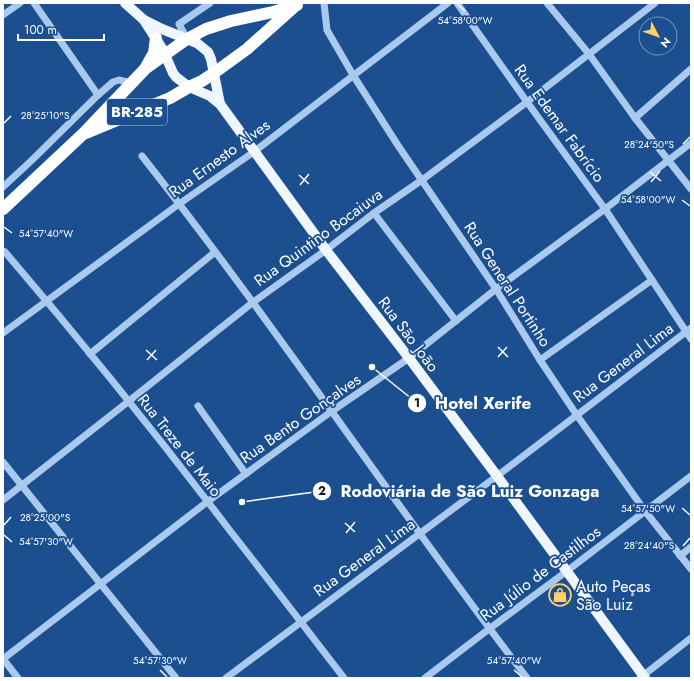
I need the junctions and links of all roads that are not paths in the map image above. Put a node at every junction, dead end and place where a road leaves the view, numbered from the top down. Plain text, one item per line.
1 (20, 3) edge
2 (34, 3) edge
3 (125, 3) edge
4 (210, 3) edge
5 (324, 3) edge
6 (448, 3) edge
7 (458, 3) edge
8 (547, 3) edge
9 (655, 3) edge
10 (299, 4) edge
11 (3, 15) edge
12 (144, 20) junction
13 (156, 38) junction
14 (187, 39) junction
15 (166, 54) junction
16 (589, 54) junction
17 (145, 69) junction
18 (691, 69) edge
19 (214, 73) junction
20 (353, 75) junction
21 (132, 83) junction
22 (190, 86) junction
23 (98, 95) junction
24 (527, 102) junction
25 (220, 104) junction
26 (635, 118) junction
27 (83, 134) junction
28 (691, 143) edge
29 (254, 151) junction
30 (142, 156) dead end
31 (668, 160) junction
32 (422, 180) junction
33 (3, 187) edge
34 (691, 189) edge
35 (180, 204) junction
36 (3, 209) edge
37 (605, 209) junction
38 (374, 213) junction
39 (326, 250) junction
40 (4, 251) edge
41 (215, 252) junction
42 (652, 280) junction
43 (496, 289) junction
44 (47, 300) junction
45 (252, 302) junction
46 (456, 321) junction
47 (688, 330) edge
48 (3, 333) edge
49 (691, 339) edge
50 (90, 354) junction
51 (409, 358) junction
52 (540, 360) junction
53 (129, 401) junction
54 (198, 406) dead end
55 (332, 411) junction
56 (576, 414) junction
57 (3, 462) edge
58 (246, 474) junction
59 (497, 476) junction
60 (691, 476) edge
61 (22, 485) junction
62 (3, 500) edge
63 (208, 502) junction
64 (645, 511) junction
65 (420, 533) junction
66 (691, 547) edge
67 (680, 556) junction
68 (691, 569) edge
69 (567, 571) junction
70 (100, 584) junction
71 (300, 622) junction
72 (489, 628) junction
73 (691, 638) edge
74 (3, 659) edge
75 (643, 677) edge
76 (18, 678) edge
77 (176, 678) edge
78 (226, 678) edge
79 (344, 678) edge
80 (425, 678) edge
81 (527, 678) edge

1 - 11 street
2 - 23 street
3 - 12 main road
4 - 14 street
5 - 20 street, Rua General Portinho
6 - 20 street, Rua Ernesto Alves
7 - 24 street, Rua Edemar Fabrício
8 - 16 street
9 - 16 street, Rua Quintino Bocaiuva
10 - 14 highway, BR-285
10 - 19 highway, BR-285
12 - 13 main road
12 - 14 main road
13 - 15 main road
13 - 17 highway
14 - 15 highway, BR-285
14 - 19 main road
15 - 17 highway, BR-285
15 - 22 main road
16 - 24 street, Rua Quintino Bocaiuva
16 - 26 street
17 - 21 highway, BR-285
18 - 26 street
19 - 22 highway, BR-285
19 - 25 main road, Rua São João
20 - 29 street, Rua Ernesto Alves
20 - 32 street, Rua General Portinho
21 - 23 street
21 - 27 highway, BR-285
22 - 25 main road, Rua São João
22 - 27 highway, BR-285
23 - 33 street
24 - 32 street, Rua Quintino Bocaiuva
24 - 37 street, Rua Edemar Fabrício
25 - 29 main road, Rua São João
26 - 31 street
27 - 36 highway, BR-285
28 - 31 street, Rua Bento Gonçalves
29 - 35 street, Rua Ernesto Alves
29 - 39 main road, Rua São João
30 - 35 street
31 - 34 street
31 - 37 street, Rua Bento Gonçalves
32 - 38 street, Rua Quintino Bocaiuva
32 - 43 street, Rua General Portinho
35 - 41 street
35 - 44 street, Rua Ernesto Alves
37 - 42 street, Rua Edemar Fabrício
37 - 43 street, Rua Bento Gonçalves
38 - 39 street, Rua Quintino Bocaiuva
38 - 46 street
39 - 45 street, Rua Quintino Bocaiuva
39 - 51 main road, Rua São João
40 - 44 street, Rua Treze de Maio
41 - 45 street
41 - 50 street
42 - 47 street, Rua Edemar Fabrício
42 - 52 street
43 - 46 street, Rua Bento Gonçalves
43 - 52 street, Rua General Portinho
44 - 48 street, Rua Ernesto Alves
44 - 50 street, Rua Treze de Maio
45 - 53 street, Rua Quintino Bocaiuva
45 - 55 street
46 - 51 street, Rua Bento Gonçalves
47 - 49 street, Rua Edemar Fabrício
47 - 56 street, Rua General Lima
50 - 53 street, Rua Treze de Maio
51 - 55 street, Rua Bento Gonçalves
51 - 59 main road, Rua São João
52 - 56 street, Rua General Portinho
53 - 61 street, Rua Quintino Bocaiuva
53 - 63 street, Rua Treze de Maio
54 - 58 street
55 - 58 street, Rua Bento Gonçalves
55 - 65 street
56 - 59 street, Rua General Lima
56 - 64 street, Rua General Portinho
57 - 61 street
58 - 63 street, Rua Bento Gonçalves
59 - 65 street, Rua General Lima
59 - 69 main road, Rua São João
60 - 64 street, Rua Júlio de Castilhos
61 - 62 street, Rua Quintino Bocaiuva
61 - 70 street
63 - 70 street, Rua Bento Gonçalves
63 - 71 street, Rua Treze de Maio
64 - 67 street, Rua General Portinho
64 - 69 street, Rua Júlio de Castilhos
65 - 71 street, Rua General Lima
65 - 72 street
66 - 67 street
67 - 68 street, Rua General Portinho
69 - 72 street, Rua Júlio de Castilhos
69 - 75 main road, Rua São João
70 - 74 street, Rua Bento Gonçalves
70 - 77 street
71 - 78 street, Rua General Lima
71 - 79 street, Rua Treze de Maio
72 - 80 street, Rua Júlio de Castilhos
72 - 81 street
73 - 75 street
74 - 76 street

